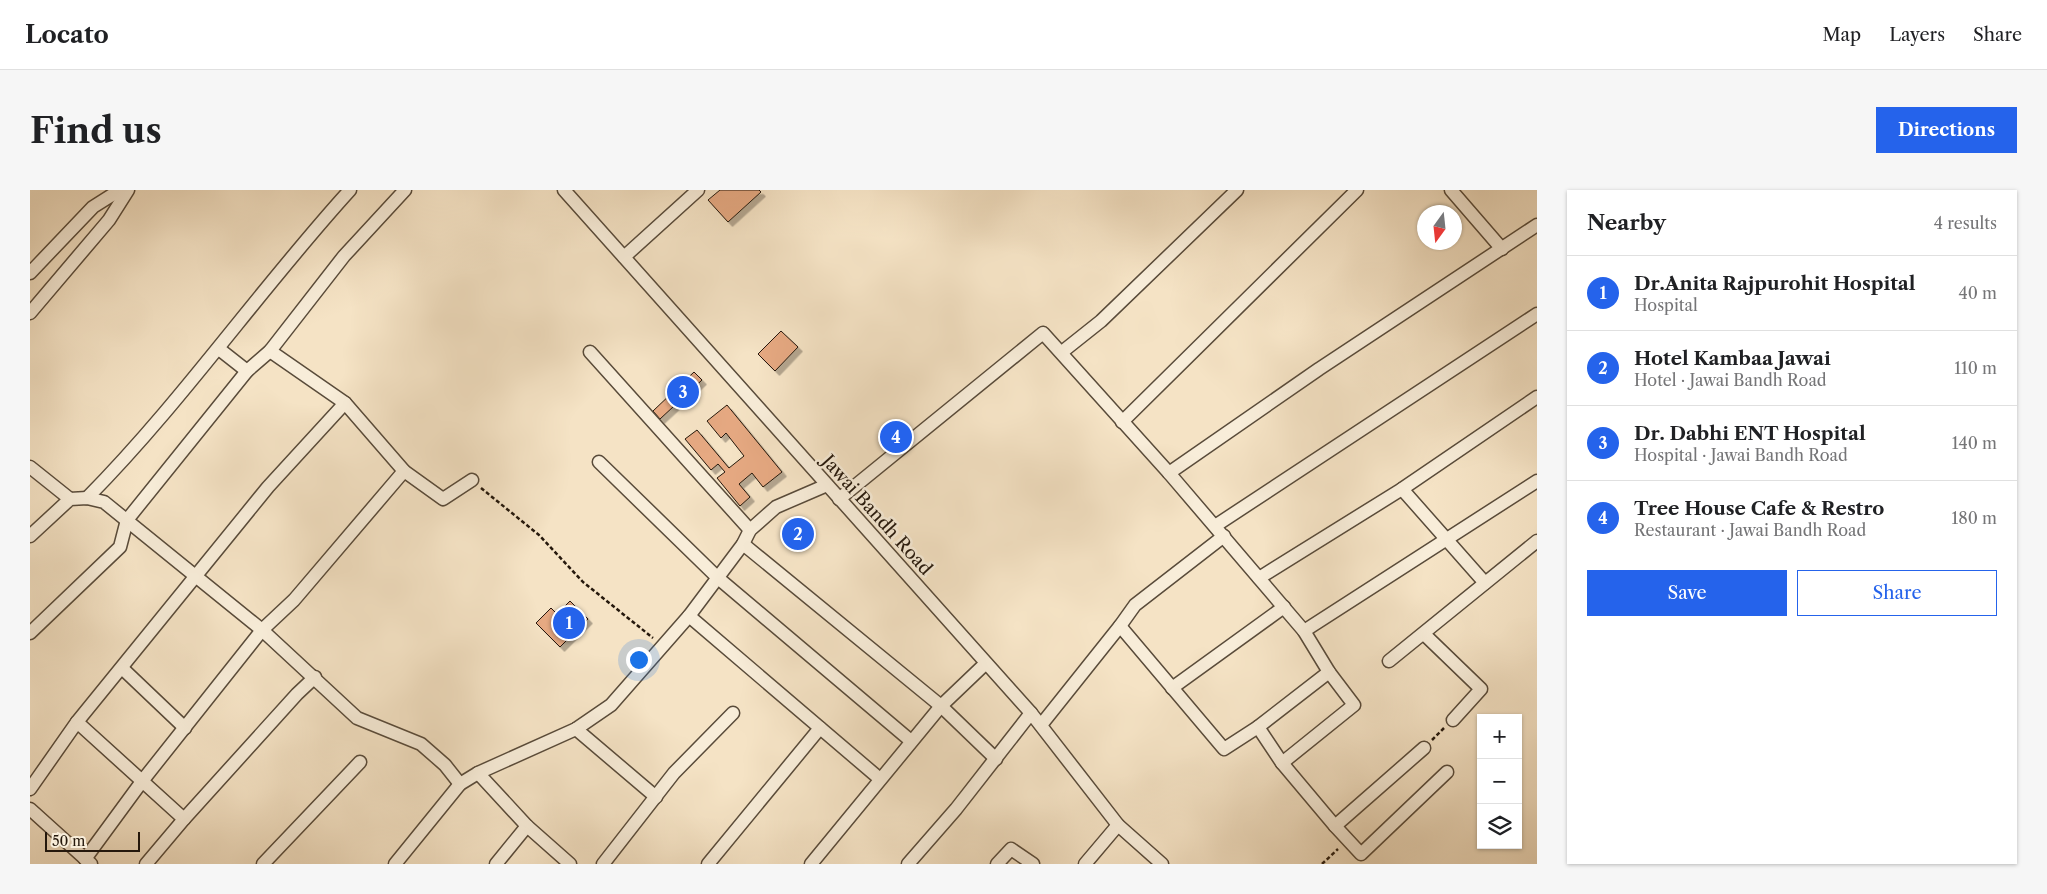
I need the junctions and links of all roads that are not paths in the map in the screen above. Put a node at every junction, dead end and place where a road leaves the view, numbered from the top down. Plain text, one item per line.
1 (120, 190) edge
2 (128, 190) edge
3 (350, 190) edge
4 (405, 190) edge
5 (564, 190) edge
6 (1237, 190) edge
7 (1357, 190) edge
8 (1451, 190) edge
9 (692, 192) edge
10 (1537, 226) edge
11 (1502, 249) junction
12 (624, 257) junction
13 (30, 273) edge
14 (30, 314) edge
15 (1537, 314) edge
16 (219, 349) junction
17 (270, 351) junction
18 (590, 352) dead end
19 (1062, 352) junction
20 (247, 370) junction
21 (1537, 397) edge
22 (345, 403) junction
23 (1122, 422) junction
24 (599, 462) dead end
25 (30, 467) edge
26 (404, 471) junction
27 (1169, 473) junction
28 (472, 480) road end
29 (1537, 481) edge
30 (827, 485) junction
31 (1402, 489) junction
32 (86, 498) junction
33 (70, 499) junction
34 (839, 499) junction
35 (127, 520) junction
36 (1215, 526) junction
37 (750, 530) junction
38 (30, 536) edge
39 (1224, 536) junction
40 (1446, 540) junction
41 (1537, 541) edge
42 (743, 544) junction
43 (196, 576) junction
44 (718, 578) junction
45 (1259, 578) junction
46 (1485, 583) junction
47 (1284, 607) junction
48 (689, 616) junction
49 (1120, 626) junction
50 (262, 630) junction
51 (1304, 631) junction
52 (30, 633) edge
53 (1424, 634) junction
54 (1389, 661) dead end
55 (986, 664) junction
56 (123, 669) junction
57 (1329, 672) junction
58 (315, 677) junction
59 (1172, 688) junction
60 (941, 706) junction
61 (733, 713) dead end
62 (1031, 713) junction
63 (1453, 720) road end
64 (77, 722) junction
65 (1041, 725) junction
66 (185, 728) junction
67 (820, 728) junction
68 (1258, 728) junction
69 (576, 729) junction
70 (911, 741) junction
71 (1424, 748) road end
72 (996, 758) junction
73 (360, 762) dead end
74 (1282, 763) junction
75 (1447, 772) dead end
76 (478, 773) junction
77 (143, 780) junction
78 (880, 780) junction
79 (460, 784) junction
80 (30, 789) edge
81 (656, 797) junction
82 (30, 809) edge
83 (184, 819) junction
84 (1118, 825) junction
85 (527, 826) junction
86 (1335, 826) junction
87 (88, 862) edge
88 (146, 864) edge
89 (263, 864) edge
90 (395, 864) edge
91 (496, 864) edge
92 (570, 864) edge
93 (603, 864) edge
94 (708, 864) edge
95 (811, 864) edge
96 (908, 864) edge
97 (997, 864) edge
98 (1033, 864) edge
99 (1085, 864) edge
100 (1162, 864) edge

1 - 13 street
2 - 14 street
3 - 16 street
4 - 17 street
5 - 12 street, Jawai Bandh Road
6 - 19 street
7 - 23 street
8 - 11 street
9 - 12 street
10 - 11 street
11 - 27 street
12 - 30 street, Jawai Bandh Road
15 - 36 street
16 - 20 street
16 - 32 street
17 - 20 street
17 - 22 street
18 - 37 street
19 - 23 street
19 - 34 street
20 - 35 street
21 - 31 street
22 - 26 street
22 - 43 street
23 - 27 street
24 - 44 street
25 - 33 street
26 - 28 street
26 - 50 street
27 - 36 street
29 - 40 street
30 - 34 street, Jawai Bandh Road
30 - 37 street
31 - 40 street
31 - 45 street
32 - 33 street
32 - 35 street
33 - 38 street
34 - 55 street, Jawai Bandh Road
35 - 43 street
35 - 52 street
36 - 39 street
37 - 42 street
39 - 45 street
39 - 49 street
40 - 46 street
40 - 51 street
41 - 46 street
42 - 44 street
42 - 60 street
43 - 50 street
43 - 56 street
44 - 48 street
44 - 70 street
45 - 47 street
46 - 53 street
47 - 51 street
47 - 59 street
48 - 67 street
48 - 69 street
49 - 59 street
49 - 65 street
50 - 58 street
50 - 66 street
51 - 57 street
53 - 54 street
53 - 63 street
55 - 60 street
55 - 62 street, Jawai Bandh Road
56 - 64 street
56 - 66 street
57 - 68 street
57 - 74 street
58 - 79 street
58 - 83 street
59 - 68 street
60 - 70 street
60 - 72 street
61 - 81 street
62 - 65 street, Jawai Bandh Road
62 - 72 street
64 - 77 street
64 - 80 street
65 - 84 street, Jawai Bandh Road
66 - 77 street
67 - 78 street
67 - 94 street
68 - 74 street
69 - 76 street
69 - 81 street
70 - 78 street
71 - 86 street
72 - 96 street
73 - 89 street
74 - 86 street
75 - 86 street
76 - 79 street
76 - 85 street
77 - 83 street
77 - 87 street
78 - 95 street
79 - 90 street
81 - 93 street
82 - 87 street
83 - 88 street
84 - 99 street
84 - 100 street, Jawai Bandh Road
85 - 91 street
85 - 92 street
97 - 98 street

